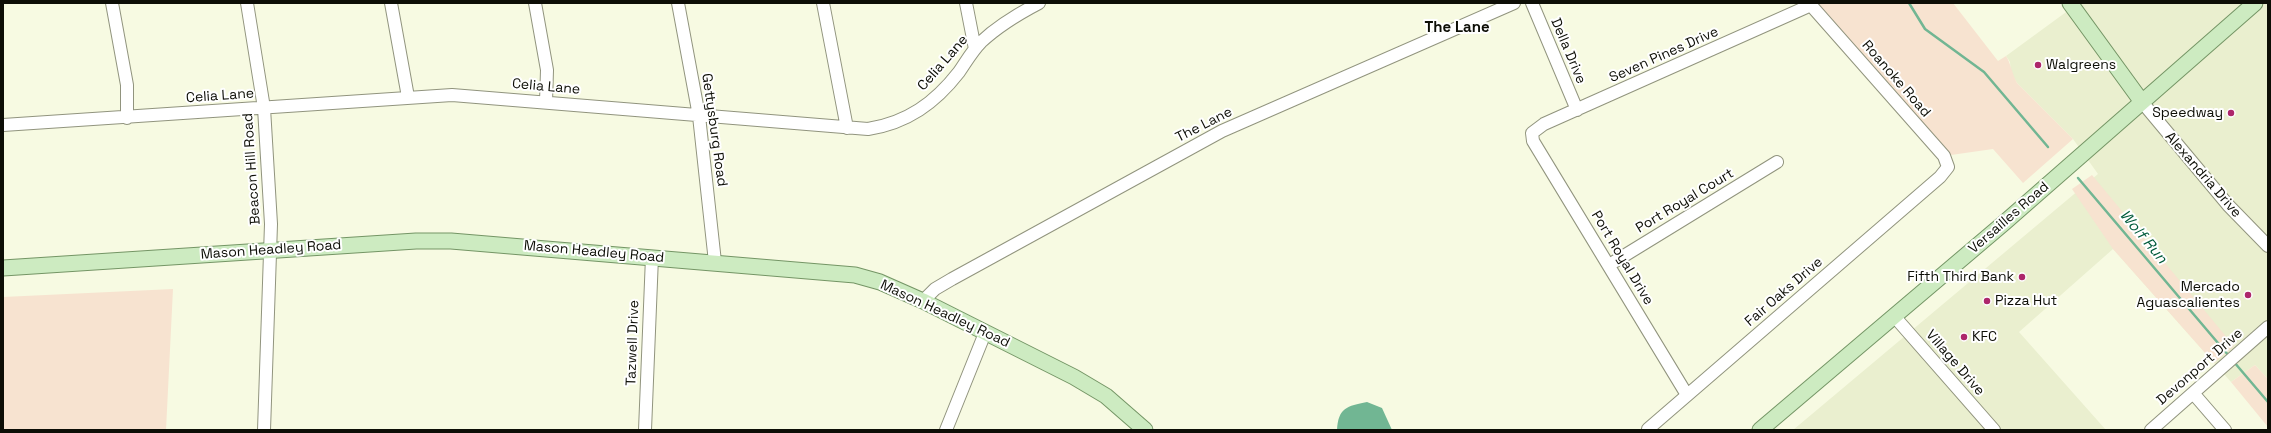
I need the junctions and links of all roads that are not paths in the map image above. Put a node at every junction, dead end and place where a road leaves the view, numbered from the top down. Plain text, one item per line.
1 (112, 3) edge
2 (247, 3) edge
3 (391, 3) edge
4 (535, 3) edge
5 (678, 3) edge
6 (823, 3) edge
7 (966, 3) edge
8 (1039, 3) edge
9 (1514, 3) edge
10 (1532, 3) edge
11 (2070, 3) edge
12 (2255, 3) edge
13 (1810, 4) edge
14 (975, 49) junction
15 (408, 97) junction
16 (546, 102) junction
17 (2142, 102) junction
18 (264, 108) junction
19 (1577, 110) junction
20 (700, 116) junction
21 (127, 118) junction
22 (3, 125) edge
23 (847, 128) junction
24 (1532, 136) joint
25 (1777, 162) dead end
26 (1940, 177) joint
27 (2268, 246) edge
28 (271, 251) junction
29 (652, 257) junction
30 (715, 262) junction
31 (1609, 265) junction
32 (3, 268) edge
33 (923, 301) junction
34 (1894, 316) junction
35 (2268, 327) edge
36 (985, 333) junction
37 (2193, 393) junction
38 (1687, 395) junction
39 (2159, 428) edge
40 (1648, 429) edge
41 (264, 430) edge
42 (645, 430) edge
43 (946, 430) edge
44 (1145, 430) edge
45 (1760, 430) edge
46 (1994, 430) edge
47 (2225, 430) edge

1 - 21 street
2 - 18 street, Beacon Hill Road
3 - 15 street
4 - 16 street
5 - 20 street, Gettysburg Road
6 - 23 street
7 - 14 street
8 - 14 street, Celia Lane
9 - 33 street, The Lane
10 - 19 street, Della Drive
11 - 17 main road, Alexandria Drive
12 - 17 main road, Versailles Road
13 - 19 street, Seven Pines Drive
13 - 26 street, Roanoke Road
14 - 23 street, Celia Lane
15 - 16 street, Celia Lane
15 - 18 street, Celia Lane
16 - 20 street, Celia Lane
17 - 27 street, Alexandria Drive
17 - 34 main road, Versailles Road
18 - 21 street, Celia Lane
18 - 28 street, Beacon Hill Road
19 - 24 street, Seven Pines Drive
20 - 23 street, Celia Lane
20 - 30 street, Gettysburg Road
21 - 22 street, Celia Lane
24 - 31 street, Port Royal Drive
25 - 31 street, Port Royal Court
26 - 38 street, Fair Oaks Drive
28 - 29 main road, Mason Headley Road
28 - 32 main road, Mason Headley Road
28 - 41 street, Beacon Hill Road
29 - 30 main road, Mason Headley Road
29 - 42 street, Tazwell Drive
30 - 33 main road, Mason Headley Road
31 - 38 street, Port Royal Drive
33 - 36 main road, Mason Headley Road
34 - 45 main road, Versailles Road
34 - 46 street, Village Drive
35 - 37 street, Devonport Drive
36 - 43 street
36 - 44 main road, Mason Headley Road
37 - 39 street, Devonport Drive
37 - 47 street
38 - 40 street, Fair Oaks Drive

